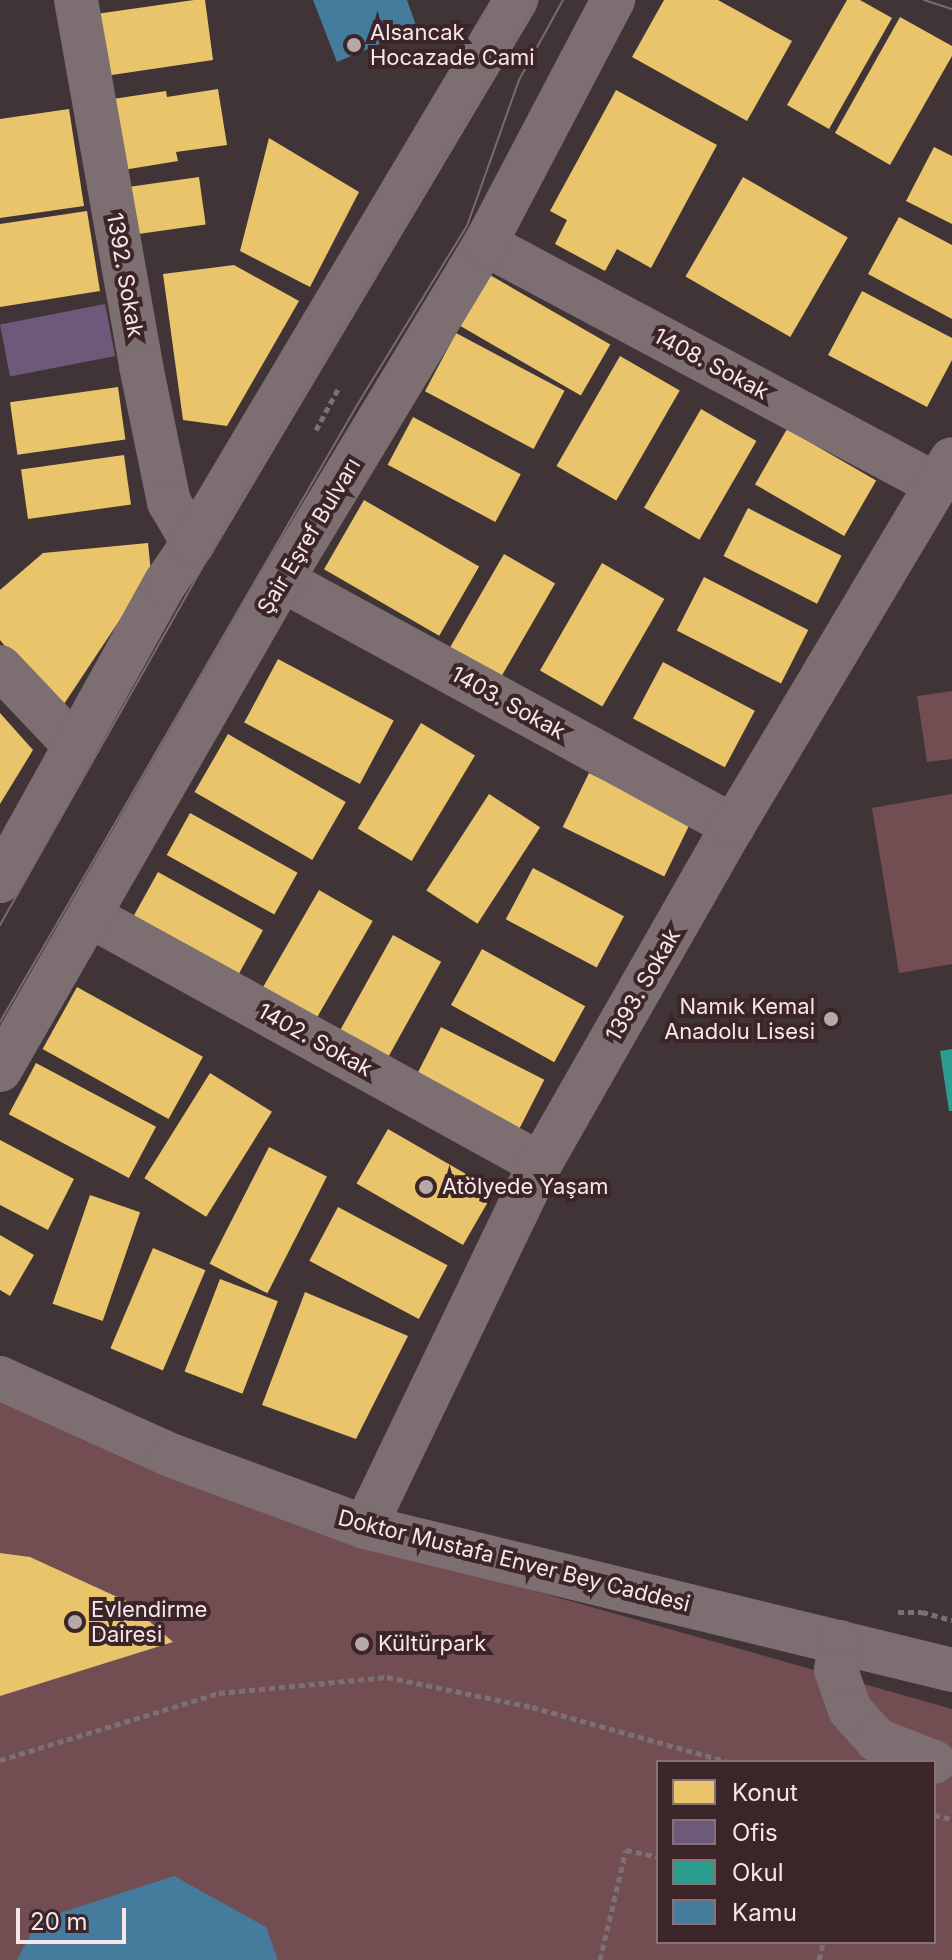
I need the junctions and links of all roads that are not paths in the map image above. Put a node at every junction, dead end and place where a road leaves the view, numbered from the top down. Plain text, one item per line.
1 (76, 0) edge
2 (516, 0) edge
3 (613, 0) edge
4 (485, 244) junction
5 (944, 472) edge
6 (193, 543) junction
7 (282, 580) junction
8 (0, 667) edge
9 (75, 746) junction
10 (733, 826) junction
11 (0, 881) edge
12 (90, 916) junction
13 (0, 1070) edge
14 (540, 1164) junction
15 (0, 1378) edge
16 (365, 1527) junction
17 (840, 1642) junction
18 (952, 1670) edge
19 (929, 1760) edge

1 - 6 street, 1392. Sokak
2 - 6 street
3 - 4 street, Şair Eşref Bulvarı
4 - 5 street, 1408. Sokak
4 - 7 street, Şair Eşref Bulvarı
5 - 10 street, 1393. Sokak
6 - 9 street
7 - 10 street, 1403. Sokak
7 - 12 street, Şair Eşref Bulvarı
8 - 9 street
9 - 11 street
10 - 14 street, 1393. Sokak
12 - 13 street, Şair Eşref Bulvarı
12 - 14 street, 1402. Sokak
14 - 16 street, 1393. Sokak
15 - 16 street, Doktor Mustafa Enver Bey Caddesi
16 - 17 street, Doktor Mustafa Enver Bey Caddesi
17 - 18 street, Doktor Mustafa Enver Bey Caddesi
17 - 19 street

